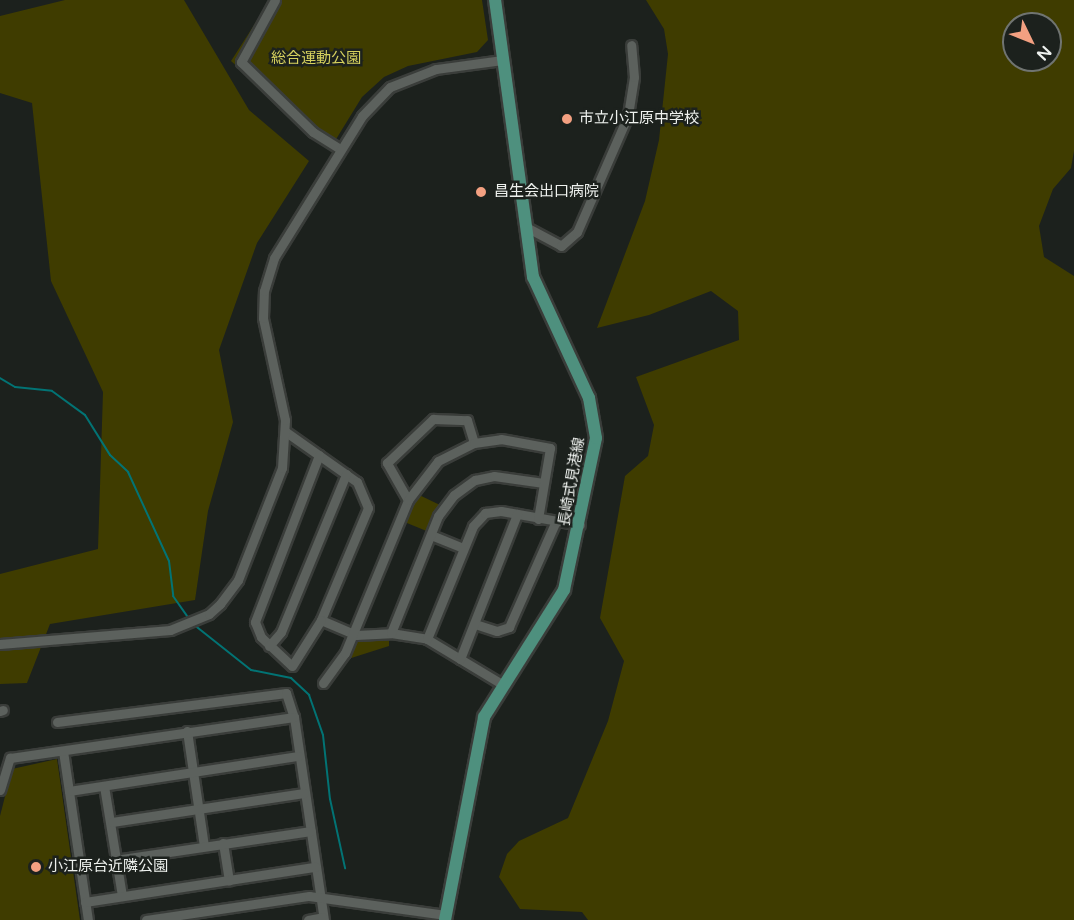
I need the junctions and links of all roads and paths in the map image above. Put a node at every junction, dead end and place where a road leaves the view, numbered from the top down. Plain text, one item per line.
1 (276, 0) edge
2 (495, 0) edge
3 (631, 45) dead end
4 (503, 60) junction
5 (340, 149) junction
6 (526, 228) junction
7 (286, 432) junction
8 (474, 443) junction
9 (319, 455) junction
10 (346, 474) junction
11 (544, 483) junction
12 (408, 500) junction
13 (517, 514) junction
14 (538, 519) junction
15 (556, 521) junction
16 (580, 525) junction
17 (431, 535) junction
18 (464, 548) junction
19 (321, 620) junction
20 (475, 624) junction
21 (353, 633) junction
22 (392, 633) junction
23 (427, 639) junction
24 (0, 644) edge
25 (269, 646) junction
26 (460, 659) junction
27 (323, 683) dead end
28 (502, 684) junction
29 (294, 717) junction
30 (57, 722) dead end
31 (187, 730) junction
32 (63, 751) junction
33 (298, 756) junction
34 (5, 757) edge
35 (194, 772) junction
36 (104, 786) junction
37 (0, 790) edge
38 (69, 791) junction
39 (304, 793) junction
40 (199, 810) junction
41 (112, 822) junction
42 (311, 831) junction
43 (223, 843) junction
44 (204, 846) junction
45 (115, 860) junction
46 (315, 867) junction
47 (229, 881) junction
48 (122, 896) junction
49 (319, 897) junction
50 (86, 902) junction
51 (445, 918) edge
52 (324, 919) edge
53 (88, 920) edge
54 (146, 920) edge
55 (308, 920) edge

1 - 5 street
2 - 4 main road, 長崎式見港線
3 - 6 street
4 - 5 street
4 - 6 main road, 長崎式見港線
5 - 7 street
6 - 16 main road, 長崎式見港線
7 - 9 street
7 - 24 street
8 - 11 street
8 - 12 street
8 - 12 street
9 - 10 street
9 - 25 street
10 - 19 street
10 - 25 street
11 - 14 street
11 - 17 street
12 - 21 street
13 - 14 street
13 - 18 street
13 - 20 street
14 - 15 street
15 - 16 street
15 - 20 street
16 - 28 main road, 長崎式見港線
17 - 18 street
17 - 22 street
18 - 23 street
19 - 21 street
19 - 25 street
20 - 26 street
21 - 22 street
21 - 27 street
22 - 23 street
23 - 26 street
26 - 28 street
28 - 51 main road, 長崎式見港線
29 - 30 street
29 - 31 street
29 - 33 street
31 - 32 street
31 - 35 street
32 - 34 street
32 - 38 street
33 - 35 street
33 - 39 street
34 - 37 street
35 - 36 street
35 - 40 street
36 - 38 street
36 - 41 street
38 - 50 street
39 - 40 street
39 - 42 street
40 - 41 street
40 - 44 street
41 - 45 street
42 - 43 street
42 - 46 street
43 - 44 street
43 - 47 street
44 - 45 street
45 - 48 street
46 - 47 street
46 - 49 street
47 - 48 street
48 - 50 street
49 - 51 street
49 - 52 street
49 - 54 street
50 - 53 street
52 - 55 street

